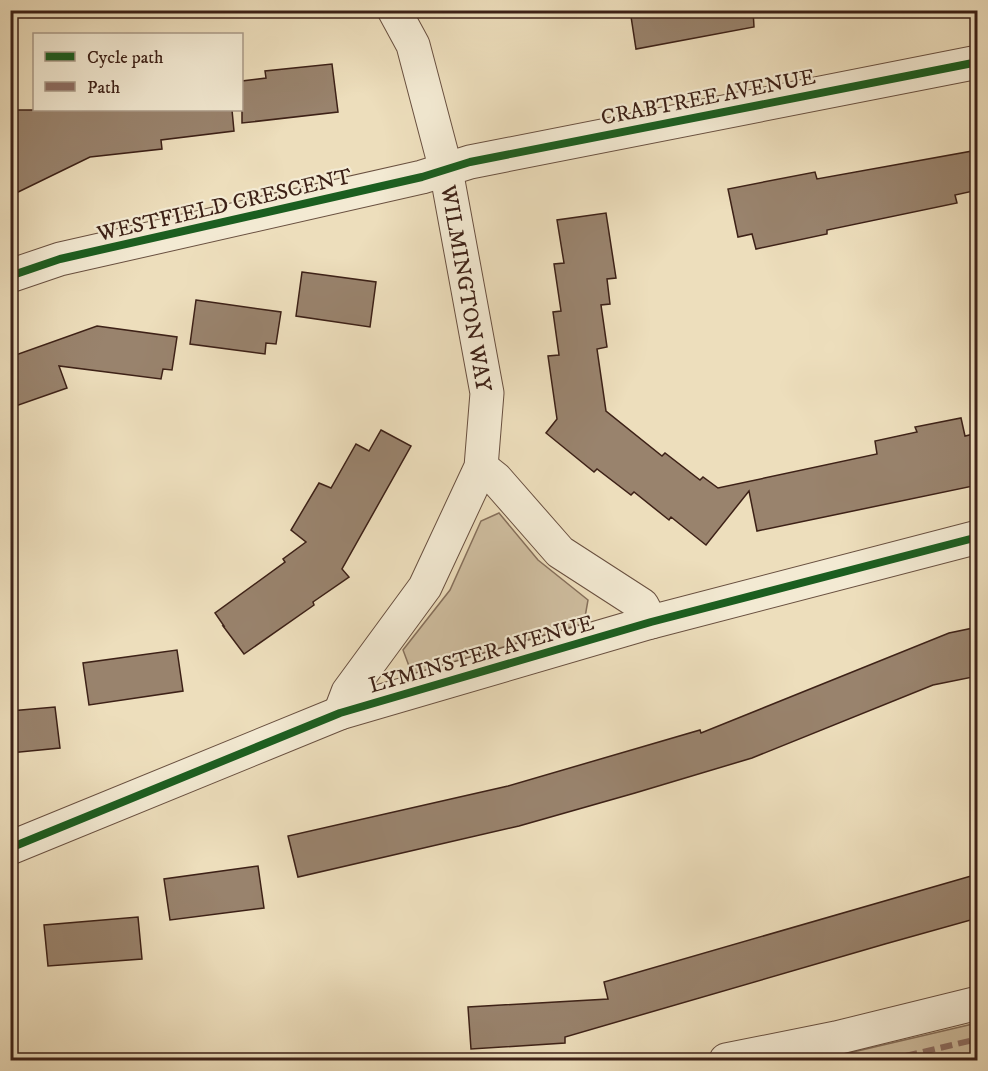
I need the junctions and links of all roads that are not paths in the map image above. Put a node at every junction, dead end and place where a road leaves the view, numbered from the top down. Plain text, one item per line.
1 (394, 10) edge
2 (978, 62) edge
3 (446, 170) junction
4 (10, 276) edge
5 (482, 467) junction
6 (978, 537) edge
7 (651, 622) junction
8 (340, 712) junction
9 (10, 848) edge
10 (978, 1003) edge
11 (726, 1060) edge

1 - 3 street, WILMINGTON WAY
2 - 3 street, CRABTREE AVENUE
3 - 4 street, WESTFIELD CRESCENT
3 - 5 street, WILMINGTON WAY
5 - 7 street
5 - 8 street, WILMINGTON WAY
6 - 7 street, LYMINSTER AVENUE
7 - 8 street, LYMINSTER AVENUE
8 - 9 street, LYMINSTER AVENUE
10 - 11 street

